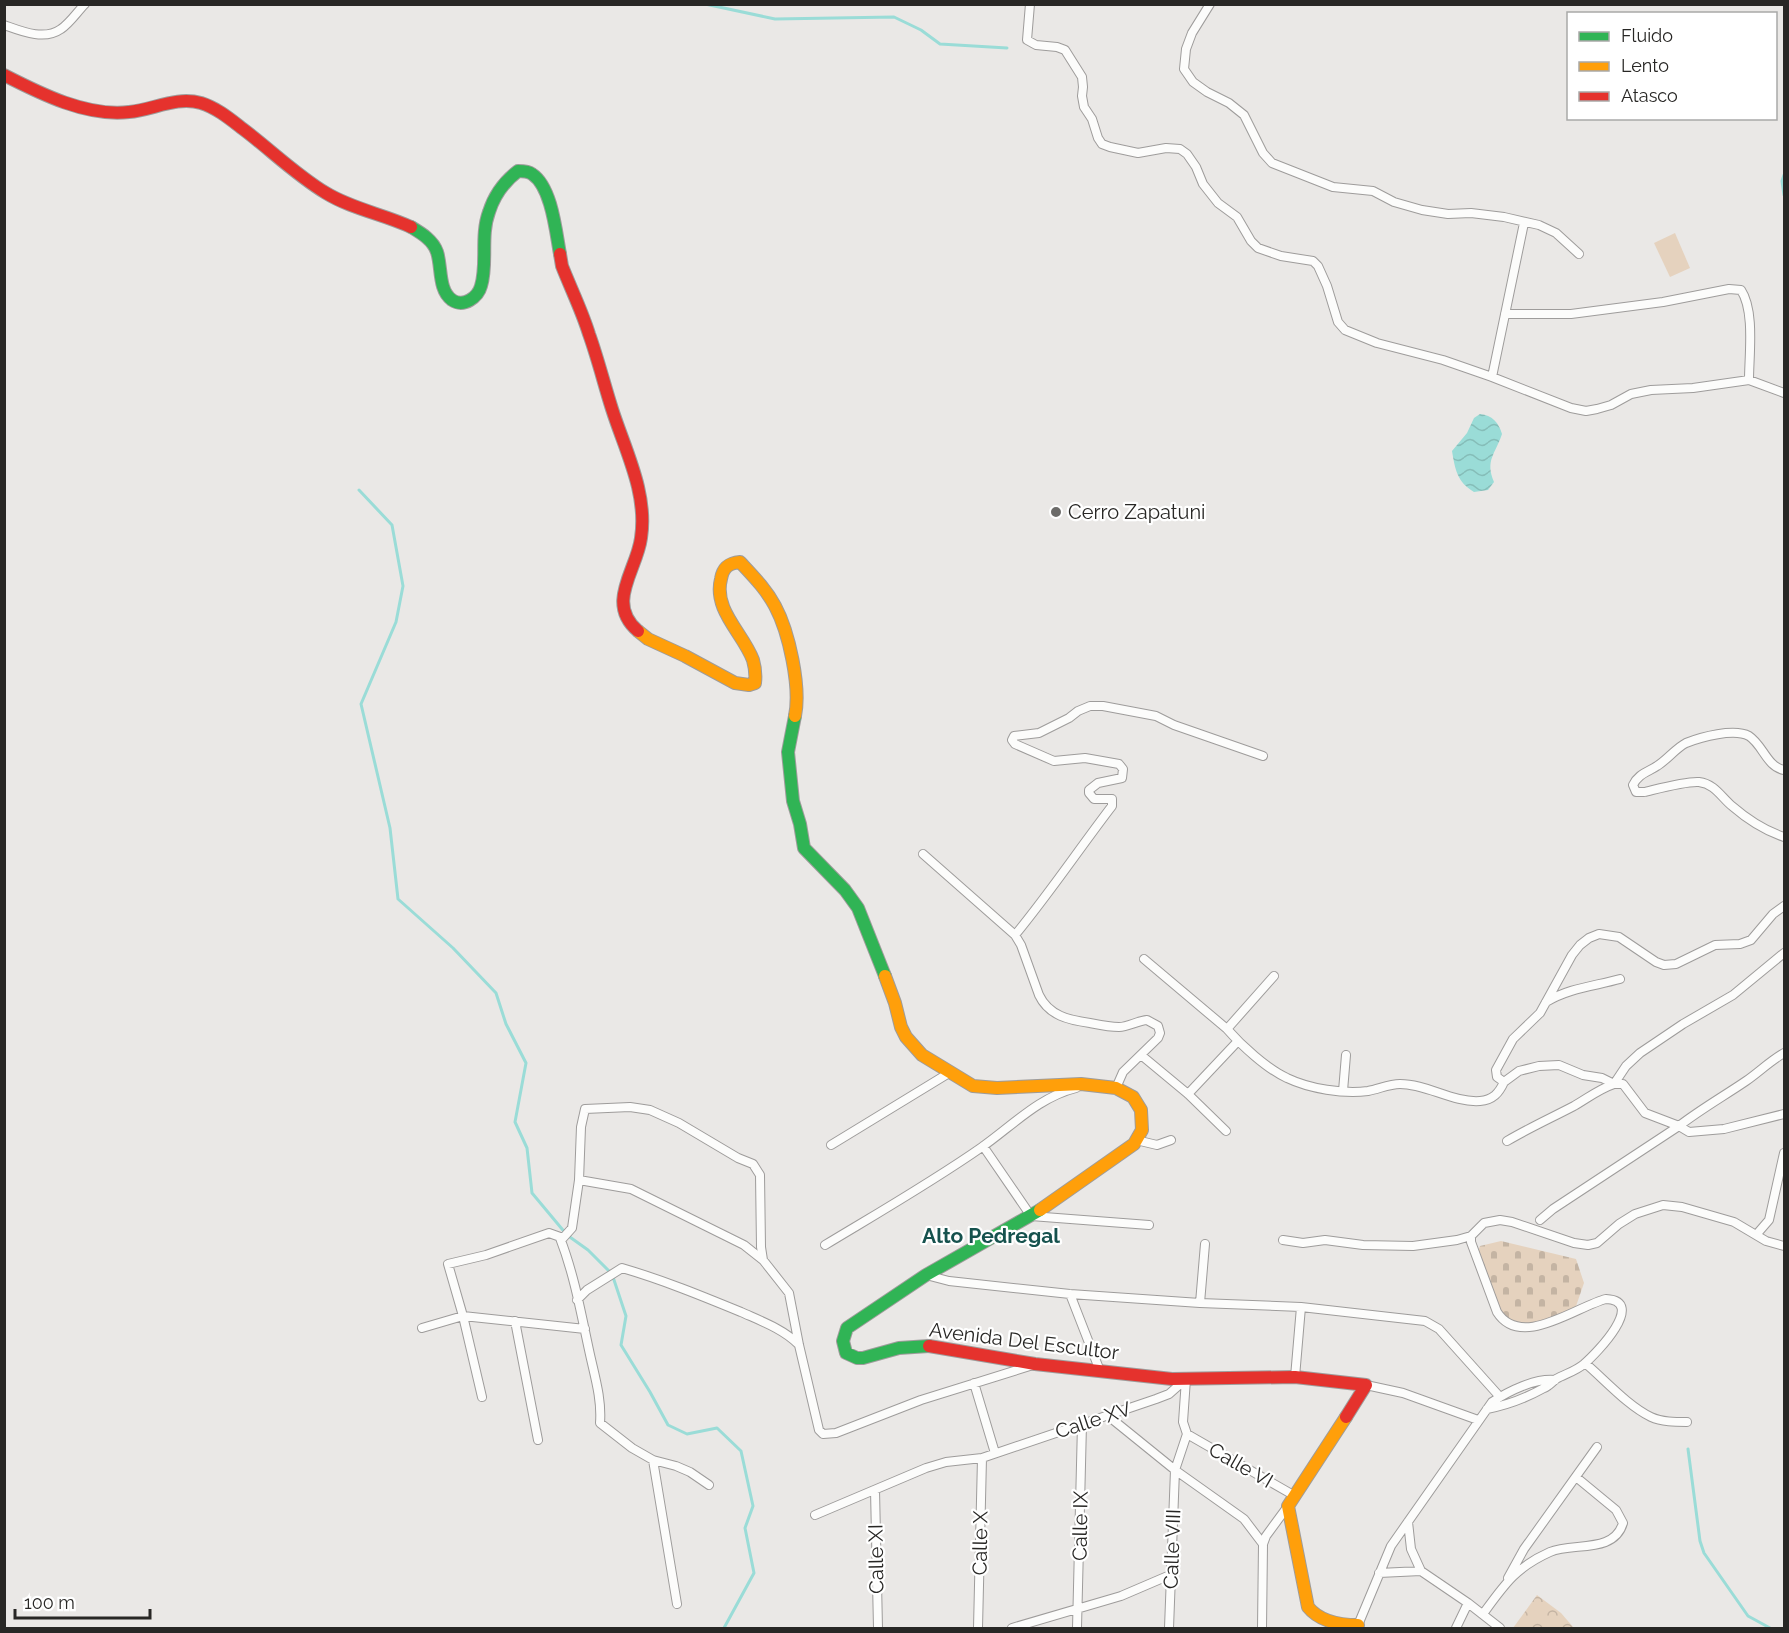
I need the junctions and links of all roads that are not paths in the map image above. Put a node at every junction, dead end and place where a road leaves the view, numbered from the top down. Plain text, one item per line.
1 (85, 4) edge
2 (1030, 4) edge
3 (1210, 4) edge
4 (4, 25) edge
5 (4, 75) edge
6 (1524, 223) junction
7 (1579, 254) dead end
8 (1505, 314) junction
9 (1492, 377) junction
10 (1749, 380) junction
11 (1785, 393) edge
12 (1263, 756) dead end
13 (1785, 770) edge
14 (1785, 837) edge
15 (923, 855) dead end
16 (1785, 906) edge
17 (1015, 935) junction
18 (1785, 953) edge
19 (1144, 959) dead end
20 (1274, 976) dead end
21 (1620, 979) dead end
22 (1546, 1002) junction
23 (1227, 1029) junction
24 (1238, 1041) junction
25 (1785, 1053) edge
26 (1141, 1055) junction
27 (1346, 1055) dead end
28 (949, 1073) junction
29 (1504, 1082) junction
30 (1614, 1084) junction
31 (1091, 1085) junction
32 (1116, 1088) junction
33 (1343, 1091) junction
34 (1188, 1094) junction
35 (1785, 1114) edge
36 (1679, 1126) junction
37 (1226, 1131) dead end
38 (1137, 1140) junction
39 (1171, 1140) dead end
40 (1508, 1141) dead end
41 (831, 1145) dead end
42 (984, 1146) junction
43 (1785, 1153) edge
44 (579, 1180) junction
45 (1031, 1216) junction
46 (1540, 1220) dead end
47 (1149, 1225) dead end
48 (1756, 1235) junction
49 (1471, 1236) junction
50 (562, 1238) junction
51 (1283, 1240) dead end
52 (1205, 1244) dead end
53 (825, 1245) dead end
54 (1785, 1246) edge
55 (764, 1260) junction
56 (926, 1275) junction
57 (1070, 1294) junction
58 (577, 1300) junction
59 (1200, 1303) junction
60 (1301, 1306) junction
61 (463, 1316) junction
62 (515, 1321) junction
63 (422, 1328) dead end
64 (585, 1329) junction
65 (799, 1345) junction
66 (1585, 1363) junction
67 (1035, 1364) junction
68 (1100, 1371) junction
69 (1295, 1377) junction
70 (1186, 1379) junction
71 (1555, 1380) junction
72 (974, 1383) junction
73 (1366, 1385) junction
74 (482, 1397) dead end
75 (1500, 1397) junction
76 (1487, 1409) junction
77 (1107, 1415) junction
78 (1478, 1420) junction
79 (1688, 1422) dead end
80 (1082, 1424) junction
81 (1187, 1434) junction
82 (538, 1440) dead end
83 (1597, 1447) dead end
84 (995, 1453) junction
85 (982, 1458) junction
86 (653, 1460) junction
87 (1175, 1470) junction
88 (1576, 1477) junction
89 (709, 1485) dead end
90 (875, 1490) junction
91 (1291, 1501) junction
92 (815, 1515) dead end
93 (1408, 1521) junction
94 (1263, 1544) junction
95 (1420, 1571) junction
96 (1379, 1573) junction
97 (1170, 1575) junction
98 (1507, 1581) junction
99 (1468, 1603) junction
100 (677, 1604) dead end
101 (1078, 1607) junction
102 (1483, 1614) junction
103 (1348, 1627) edge
104 (878, 1629) edge
105 (978, 1629) edge
106 (1012, 1629) edge
107 (1077, 1629) edge
108 (1169, 1629) edge
109 (1262, 1629) edge
110 (1456, 1629) edge
111 (1500, 1629) edge

1 - 4 street
2 - 9 street
3 - 6 street
5 - 28 street
6 - 7 street
6 - 8 street
8 - 9 street
8 - 10 street
9 - 10 street
10 - 11 street
12 - 17 street
13 - 14 street
15 - 17 street
16 - 22 street
17 - 26 street
18 - 30 street
19 - 23 street
20 - 23 street
21 - 22 street
22 - 29 street
23 - 24 street
24 - 33 street
24 - 34 street
25 - 36 street
26 - 32 street
26 - 34 street
27 - 33 street
28 - 31 street
28 - 41 street
29 - 30 street
29 - 33 street
30 - 36 street
30 - 40 street
31 - 32 street
31 - 42 street
32 - 38 street
34 - 37 street
35 - 36 street
36 - 46 street
38 - 39 street
38 - 45 street, Avenida Del Escultor
42 - 45 street
42 - 53 street
43 - 48 street
44 - 50 street
44 - 55 street
44 - 55 street
45 - 47 street
45 - 56 street, Avenida Del Escultor
48 - 49 street
48 - 54 street
49 - 51 street
49 - 66 street
50 - 58 street
50 - 61 street
52 - 59 street
55 - 65 street
56 - 57 street
56 - 67 street, Avenida Del Escultor
57 - 59 street
57 - 68 street
58 - 64 street
58 - 65 street
59 - 60 street
60 - 69 street
60 - 75 street
61 - 62 street
61 - 63 street
61 - 74 street
62 - 64 street
62 - 82 street
64 - 86 street
65 - 72 street
66 - 71 street
66 - 79 street
67 - 68 street, Avenida Del Escultor
67 - 72 street
68 - 70 street, Avenida Del Escultor
69 - 70 street, Avenida Del Escultor
69 - 73 street, Avenida Del Escultor
70 - 77 street, Calle XV
70 - 81 street
71 - 75 street
71 - 76 street
72 - 84 street
73 - 78 street, Avenida Del Escultor
73 - 91 street
75 - 76 street
76 - 78 street
77 - 80 street, Calle XV
77 - 87 street
78 - 93 street
80 - 84 street, Calle XV
80 - 101 street, Calle IX
81 - 87 street, Calle VIII
81 - 91 street, Calle VI
83 - 88 street
84 - 85 street, Calle XV
85 - 90 street
85 - 105 street, Calle X
86 - 89 street
86 - 100 street
87 - 94 street
87 - 97 street, Calle VIII
88 - 98 street
88 - 98 street
90 - 92 street
90 - 104 street, Calle XI
91 - 94 street
91 - 103 street
93 - 95 street
93 - 96 street
94 - 109 street
95 - 96 street
95 - 99 street
96 - 103 street
97 - 101 street
97 - 108 street, Calle VIII
98 - 102 street
99 - 102 street
99 - 110 street
101 - 106 street
101 - 107 street, Calle IX
102 - 111 street

